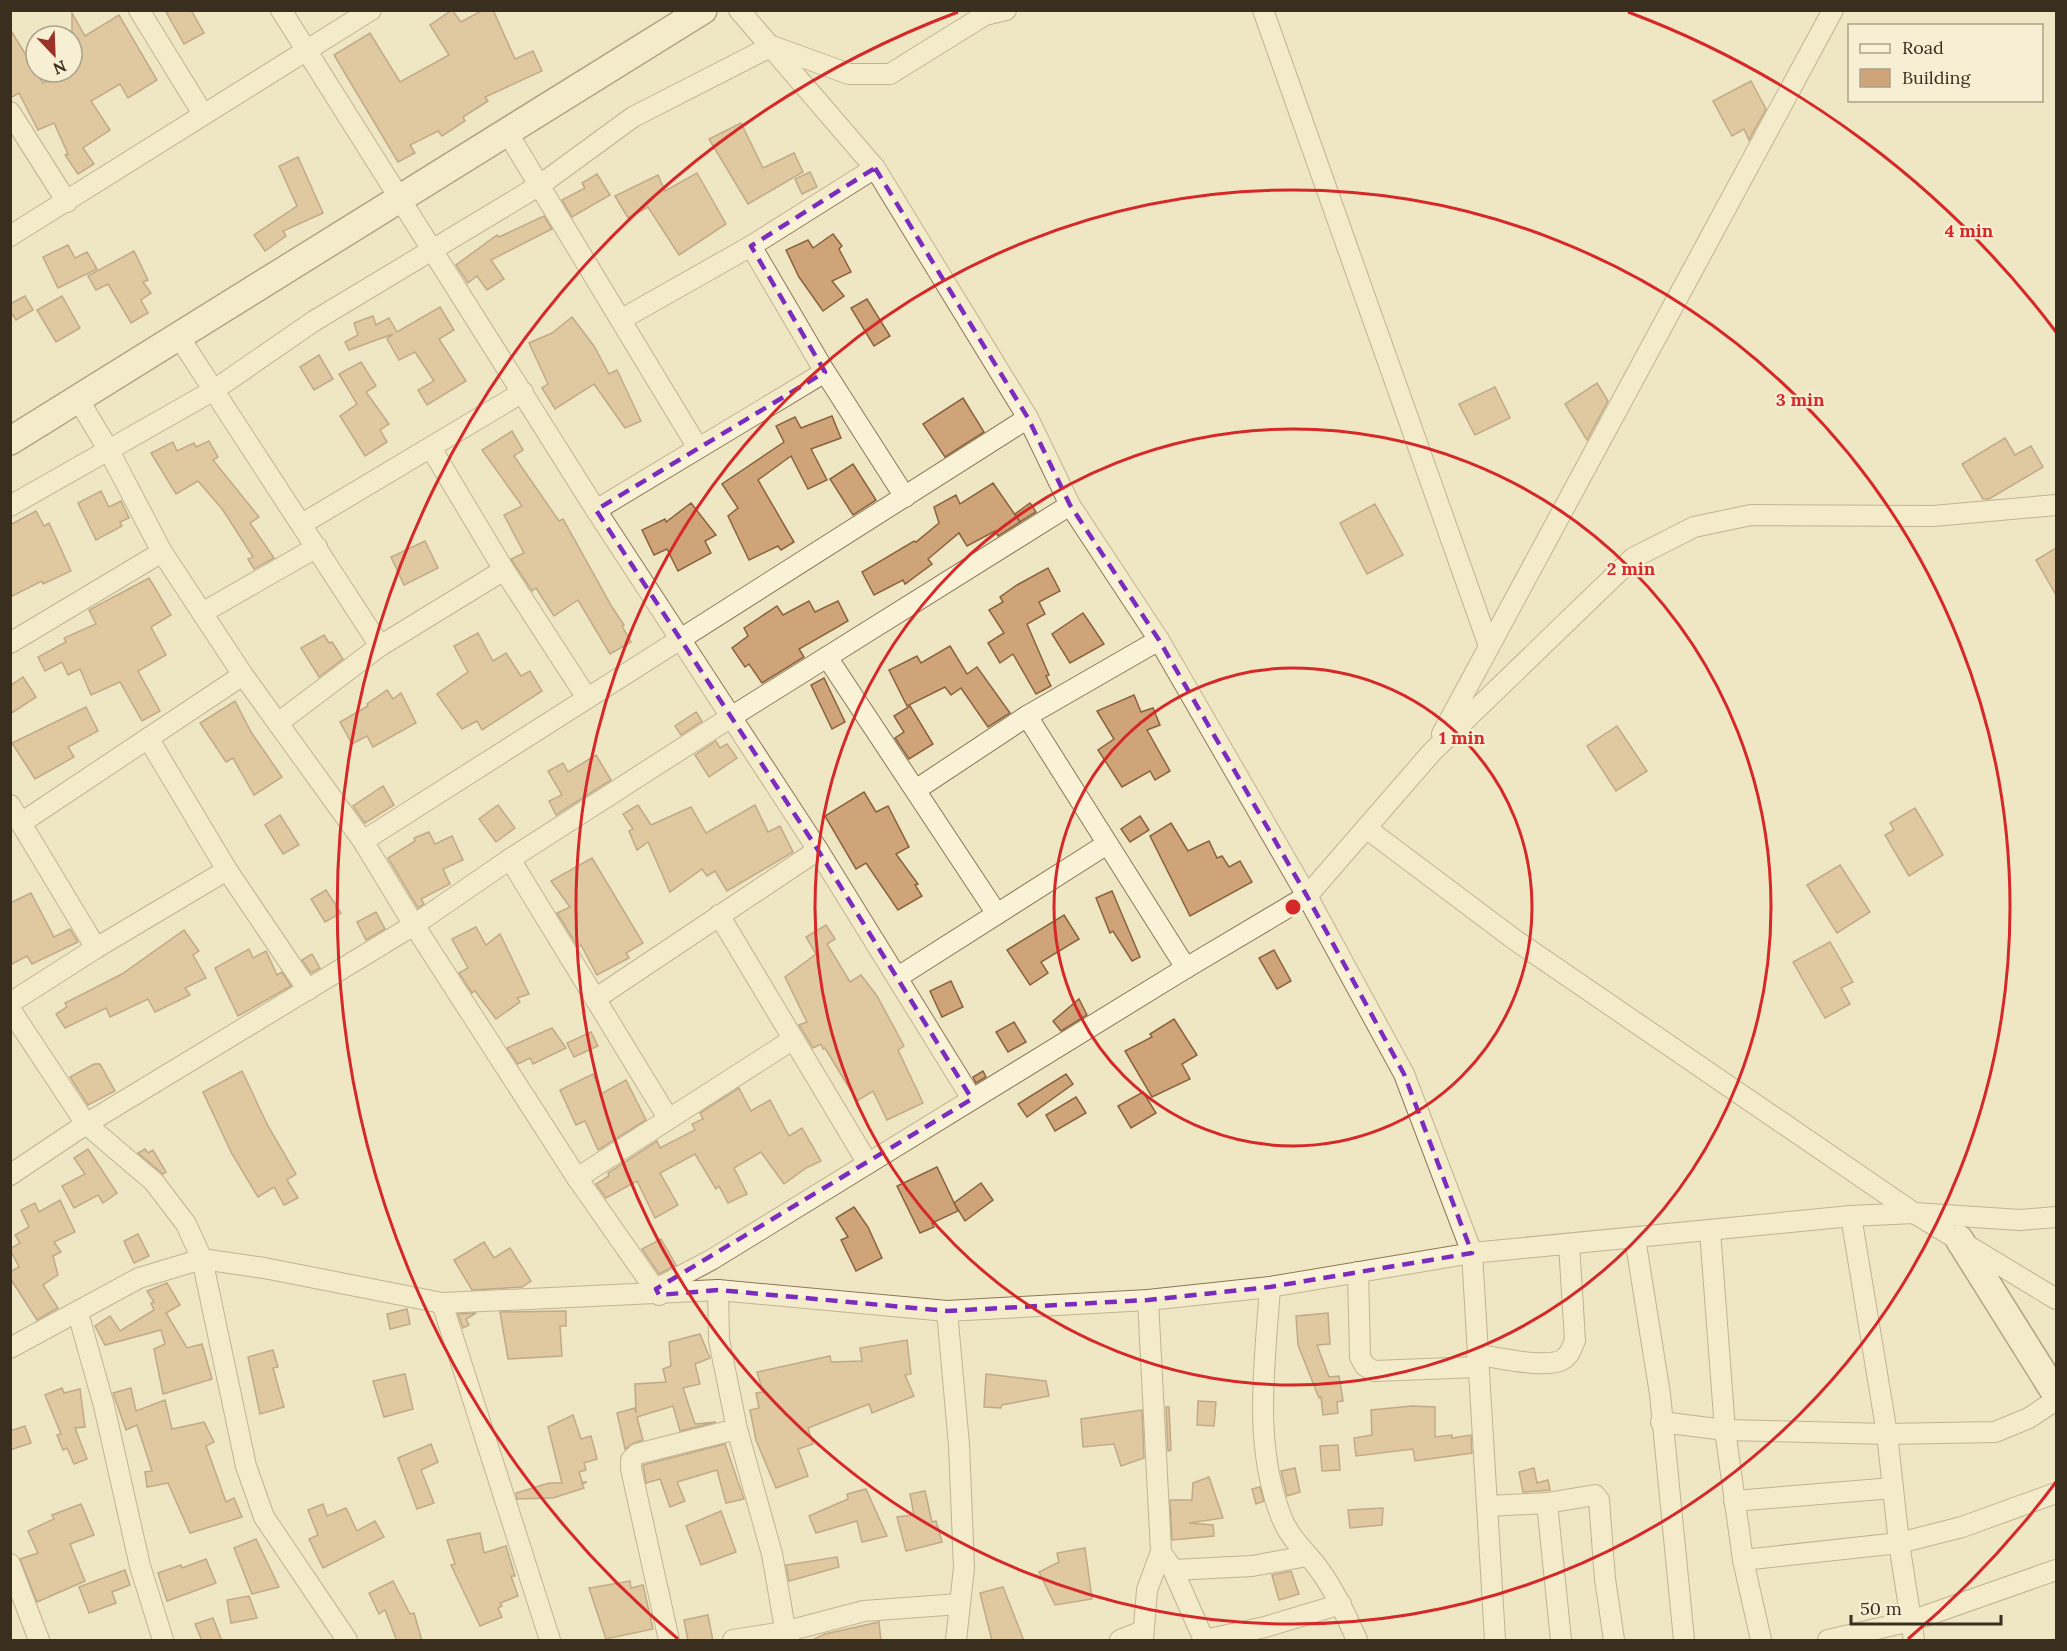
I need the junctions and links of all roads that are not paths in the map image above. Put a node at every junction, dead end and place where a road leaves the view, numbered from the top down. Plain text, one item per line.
1 (139, 10) edge
2 (281, 10) edge
3 (371, 10) edge
4 (703, 10) edge
5 (739, 10) edge
6 (1006, 10) edge
7 (1263, 10) edge
8 (1833, 10) edge
9 (772, 46) junction
10 (305, 50) junction
11 (10, 112) edge
12 (203, 114) junction
13 (507, 132) junction
14 (875, 168) junction
15 (540, 185) junction
16 (399, 201) junction
17 (67, 202) junction
18 (10, 236) edge
19 (751, 246) junction
20 (432, 248) junction
21 (622, 319) junction
22 (179, 337) junction
23 (825, 372) junction
24 (214, 390) junction
25 (523, 392) junction
26 (78, 399) junction
27 (1028, 418) junction
28 (10, 441) edge
29 (431, 448) junction
30 (698, 448) junction
31 (108, 449) junction
32 (904, 497) junction
33 (1070, 505) junction
34 (2056, 505) edge
35 (10, 506) edge
36 (596, 510) junction
37 (303, 524) junction
38 (317, 547) junction
39 (162, 552) junction
40 (504, 570) junction
41 (202, 613) junction
42 (680, 638) junction
43 (1159, 640) junction
44 (10, 643) edge
45 (380, 646) junction
46 (1490, 646) junction
47 (827, 657) junction
48 (243, 675) junction
49 (587, 698) junction
50 (1027, 716) junction
51 (731, 717) junction
52 (278, 723) junction
53 (148, 738) junction
54 (1432, 752) junction
55 (917, 789) junction
56 (10, 805) edge
57 (21, 823) junction
58 (1366, 828) junction
59 (363, 841) junction
60 (1107, 844) junction
61 (818, 850) junction
62 (510, 859) junction
63 (227, 870) junction
64 (1307, 896) junction
65 (997, 914) junction
66 (719, 915) junction
67 (414, 925) junction
68 (96, 948) junction
69 (1186, 968) junction
70 (898, 977) junction
71 (308, 990) junction
72 (595, 999) junction
73 (10, 1003) edge
74 (10, 1009) edge
75 (792, 1040) junction
76 (972, 1099) junction
77 (668, 1118) junction
78 (86, 1124) junction
79 (867, 1162) junction
80 (10, 1175) edge
81 (577, 1178) junction
82 (1914, 1213) junction
83 (1851, 1216) junction
84 (2056, 1217) edge
85 (1710, 1231) junction
86 (1635, 1238) junction
87 (1959, 1239) junction
88 (1569, 1244) junction
89 (1472, 1253) junction
90 (202, 1259) junction
91 (1358, 1272) junction
92 (1270, 1287) junction
93 (718, 1290) junction
94 (658, 1292) junction
95 (2056, 1299) edge
96 (1148, 1300) junction
97 (442, 1303) junction
98 (947, 1311) junction
99 (78, 1313) junction
100 (10, 1348) edge
101 (1477, 1361) junction
102 (2056, 1394) edge
103 (2056, 1400) edge
104 (1661, 1422) junction
105 (737, 1429) junction
106 (1725, 1430) junction
107 (1887, 1434) junction
108 (1893, 1488) junction
109 (2056, 1493) edge
110 (1734, 1501) junction
111 (1547, 1503) junction
112 (1489, 1506) junction
113 (1899, 1544) junction
114 (1161, 1552) junction
115 (1307, 1556) junction
116 (1743, 1560) junction
117 (10, 1564) edge
118 (1173, 1570) junction
119 (2056, 1570) edge
120 (959, 1604) junction
121 (1341, 1604) junction
122 (1913, 1631) edge
123 (786, 1636) edge
124 (1143, 1636) edge
125 (1204, 1640) edge
126 (39, 1641) edge
127 (163, 1641) edge
128 (346, 1641) edge
129 (550, 1641) edge
130 (669, 1641) edge
131 (733, 1641) edge
132 (956, 1641) edge
133 (1120, 1641) edge
134 (1357, 1641) edge
135 (1495, 1641) edge
136 (1561, 1641) edge
137 (1614, 1641) edge
138 (1684, 1641) edge
139 (1761, 1641) edge
140 (1828, 1641) edge

1 - 12 street
2 - 10 street
3 - 10 street
4 - 13 street
5 - 9 street
6 - 9 street
7 - 46 street
8 - 46 street
9 - 14 street
9 - 15 street
10 - 12 street
10 - 16 street
11 - 17 street
12 - 17 street
13 - 15 street
13 - 16 street
14 - 19 street
14 - 27 street
15 - 20 street
15 - 21 street
16 - 20 street
16 - 22 street
17 - 18 street
19 - 21 street
19 - 23 street
20 - 24 street
20 - 25 street
21 - 30 street
22 - 24 street
22 - 26 street
23 - 30 street
23 - 32 street
24 - 31 street
24 - 37 street
25 - 29 street
25 - 36 street
26 - 28 street
26 - 31 street
27 - 32 street
27 - 33 street
29 - 37 street
29 - 40 street
30 - 36 street
31 - 35 street
31 - 39 street
32 - 42 street
33 - 43 street
33 - 47 street
34 - 54 street
36 - 42 street
37 - 38 street
38 - 41 street
38 - 45 street
39 - 41 street
39 - 44 street
40 - 45 street
40 - 49 street
41 - 48 street
42 - 49 street
42 - 51 street
43 - 50 street
43 - 64 street
45 - 52 street
46 - 54 street
47 - 51 street
47 - 55 street
48 - 52 street
48 - 53 street
49 - 59 street
50 - 55 street
50 - 60 street
51 - 61 street
51 - 62 street
52 - 59 street
53 - 57 street
53 - 63 street
54 - 58 street
55 - 65 street
56 - 57 street
57 - 68 street
58 - 64 street
58 - 82 street
59 - 67 street
60 - 65 street
60 - 69 street
61 - 66 street
61 - 70 street
62 - 67 street
62 - 72 street
63 - 68 street
63 - 71 street
64 - 69 street
64 - 89 street
65 - 70 street
66 - 72 street
66 - 75 street
67 - 71 street
67 - 81 street
68 - 73 street
69 - 76 street
70 - 76 street
71 - 78 street
72 - 77 street
74 - 78 street
75 - 77 street
75 - 79 street
76 - 79 street
77 - 81 street
78 - 80 street
78 - 90 street
79 - 94 street
81 - 94 street
82 - 83 street
82 - 84 street
82 - 87 street
83 - 85 street
83 - 107 street
85 - 86 street
85 - 106 street
86 - 88 street
86 - 104 street
87 - 95 street
87 - 102 street
88 - 89 street
88 - 101 street
89 - 91 street
89 - 101 street
90 - 97 street
90 - 99 street
90 - 128 street
91 - 92 street
91 - 101 street
92 - 96 street
92 - 115 street
93 - 94 street
93 - 98 street
93 - 105 street
94 - 97 street
96 - 98 street
96 - 114 street
97 - 129 street
98 - 120 street
99 - 100 street
99 - 127 street
101 - 112 street
103 - 107 street
104 - 106 street
104 - 138 street
105 - 123 street
105 - 130 street
106 - 107 street
106 - 110 street
107 - 108 street
108 - 110 street
108 - 113 street
109 - 113 street
110 - 116 street
111 - 112 street
111 - 136 street
111 - 137 street
112 - 135 street
113 - 116 street
113 - 122 street
114 - 118 street
114 - 124 street
115 - 118 street
115 - 121 street
116 - 139 street
117 - 126 street
118 - 125 street
119 - 122 street
120 - 123 street
120 - 132 street
121 - 125 street
121 - 134 street
122 - 140 street
123 - 131 street
124 - 133 street

